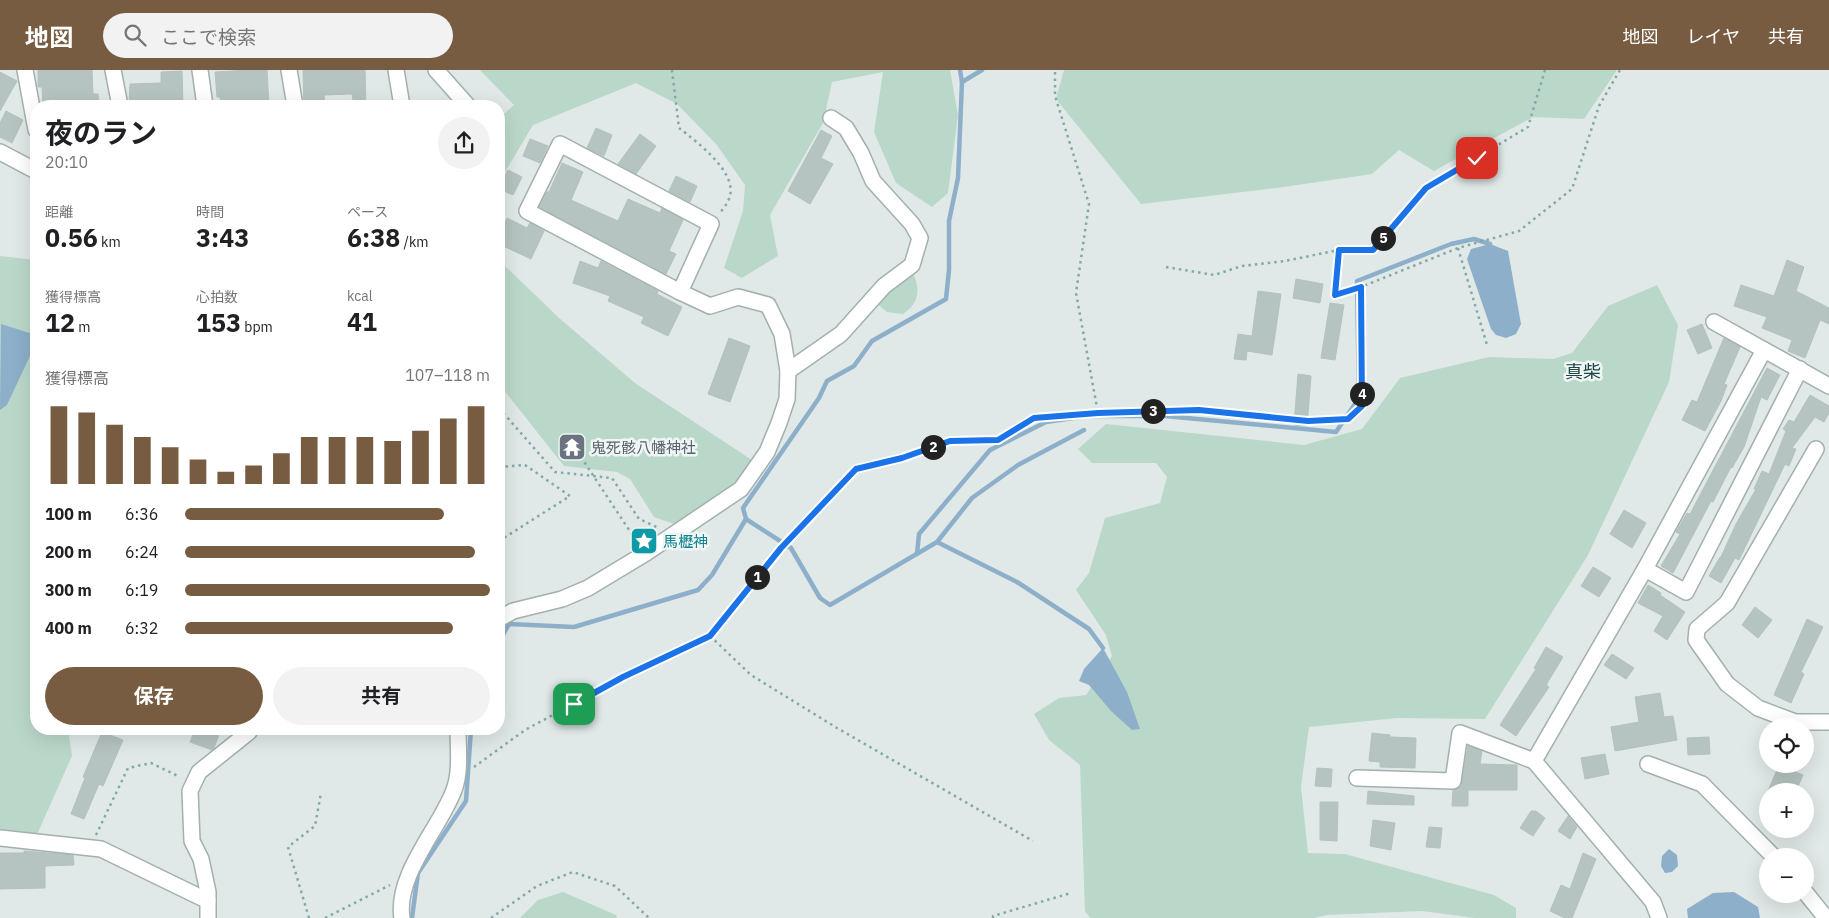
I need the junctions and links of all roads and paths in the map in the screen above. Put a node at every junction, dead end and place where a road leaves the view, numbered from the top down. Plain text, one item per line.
1 (25, 70) edge
2 (113, 70) edge
3 (200, 70) edge
4 (289, 70) edge
5 (396, 70) edge
6 (436, 70) edge
7 (672, 70) edge
8 (1056, 70) edge
9 (1544, 70) edge
10 (1620, 70) edge
11 (30, 100) edge
12 (119, 100) edge
13 (204, 100) edge
14 (295, 100) edge
15 (401, 100) edge
16 (463, 100) edge
17 (831, 118) dead end
18 (0, 152) edge
19 (30, 168) edge
20 (711, 224) junction
21 (1458, 248) junction
22 (1339, 250) junction
23 (1166, 267) dead end
24 (1361, 287) junction
25 (680, 292) junction
26 (1714, 322) dead end
27 (1487, 344) dead end
28 (1764, 350) junction
29 (1800, 369) junction
30 (788, 371) junction
31 (1829, 386) edge
32 (1098, 413) junction
33 (505, 415) edge
34 (1816, 449) dead end
35 (581, 457) dead end
36 (505, 467) edge
37 (593, 475) junction
38 (674, 534) junction
39 (505, 537) edge
40 (646, 553) junction
41 (1645, 569) junction
42 (505, 616) edge
43 (710, 636) junction
44 (1829, 722) edge
45 (245, 735) edge
46 (458, 735) edge
47 (1534, 761) junction
48 (1648, 764) dead end
49 (1357, 778) dead end
50 (458, 779) junction
51 (194, 783) junction
52 (321, 793) dead end
53 (96, 836) dead end
54 (0, 838) edge
55 (1033, 840) dead end
56 (1765, 848) edge
57 (409, 877) junction
58 (1071, 893) dead end
59 (208, 900) junction
60 (1814, 903) edge
61 (208, 918) edge
62 (309, 918) edge
63 (325, 918) edge
64 (402, 918) edge
65 (491, 918) edge
66 (648, 918) edge
67 (993, 918) edge
68 (1659, 918) edge
69 (1826, 918) edge

1 - 11 street
2 - 12 street
3 - 13 street
4 - 14 street
5 - 15 street
6 - 16 street
7 - 20 path
8 - 32 path
9 - 22 path
10 - 21 path
17 - 30 street
18 - 19 street
20 - 25 street
20 - 25 street
21 - 24 path
21 - 27 path
22 - 23 path
22 - 24 path
24 - 32 path
25 - 30 street
26 - 28 street
28 - 29 street
28 - 41 street
29 - 31 street
29 - 41 street
30 - 38 street
32 - 43 path
33 - 37 path
34 - 44 street
35 - 37 path
36 - 39 path
37 - 38 path
37 - 40 path
38 - 40 street
40 - 42 street
41 - 47 street
43 - 50 path
43 - 55 path
45 - 51 street
46 - 50 street
47 - 49 street
47 - 68 street
48 - 56 street
50 - 57 street
51 - 53 path
51 - 59 street
52 - 62 path
54 - 59 street
57 - 63 path
57 - 64 street
58 - 67 path
59 - 61 street
60 - 69 street
65 - 66 path

